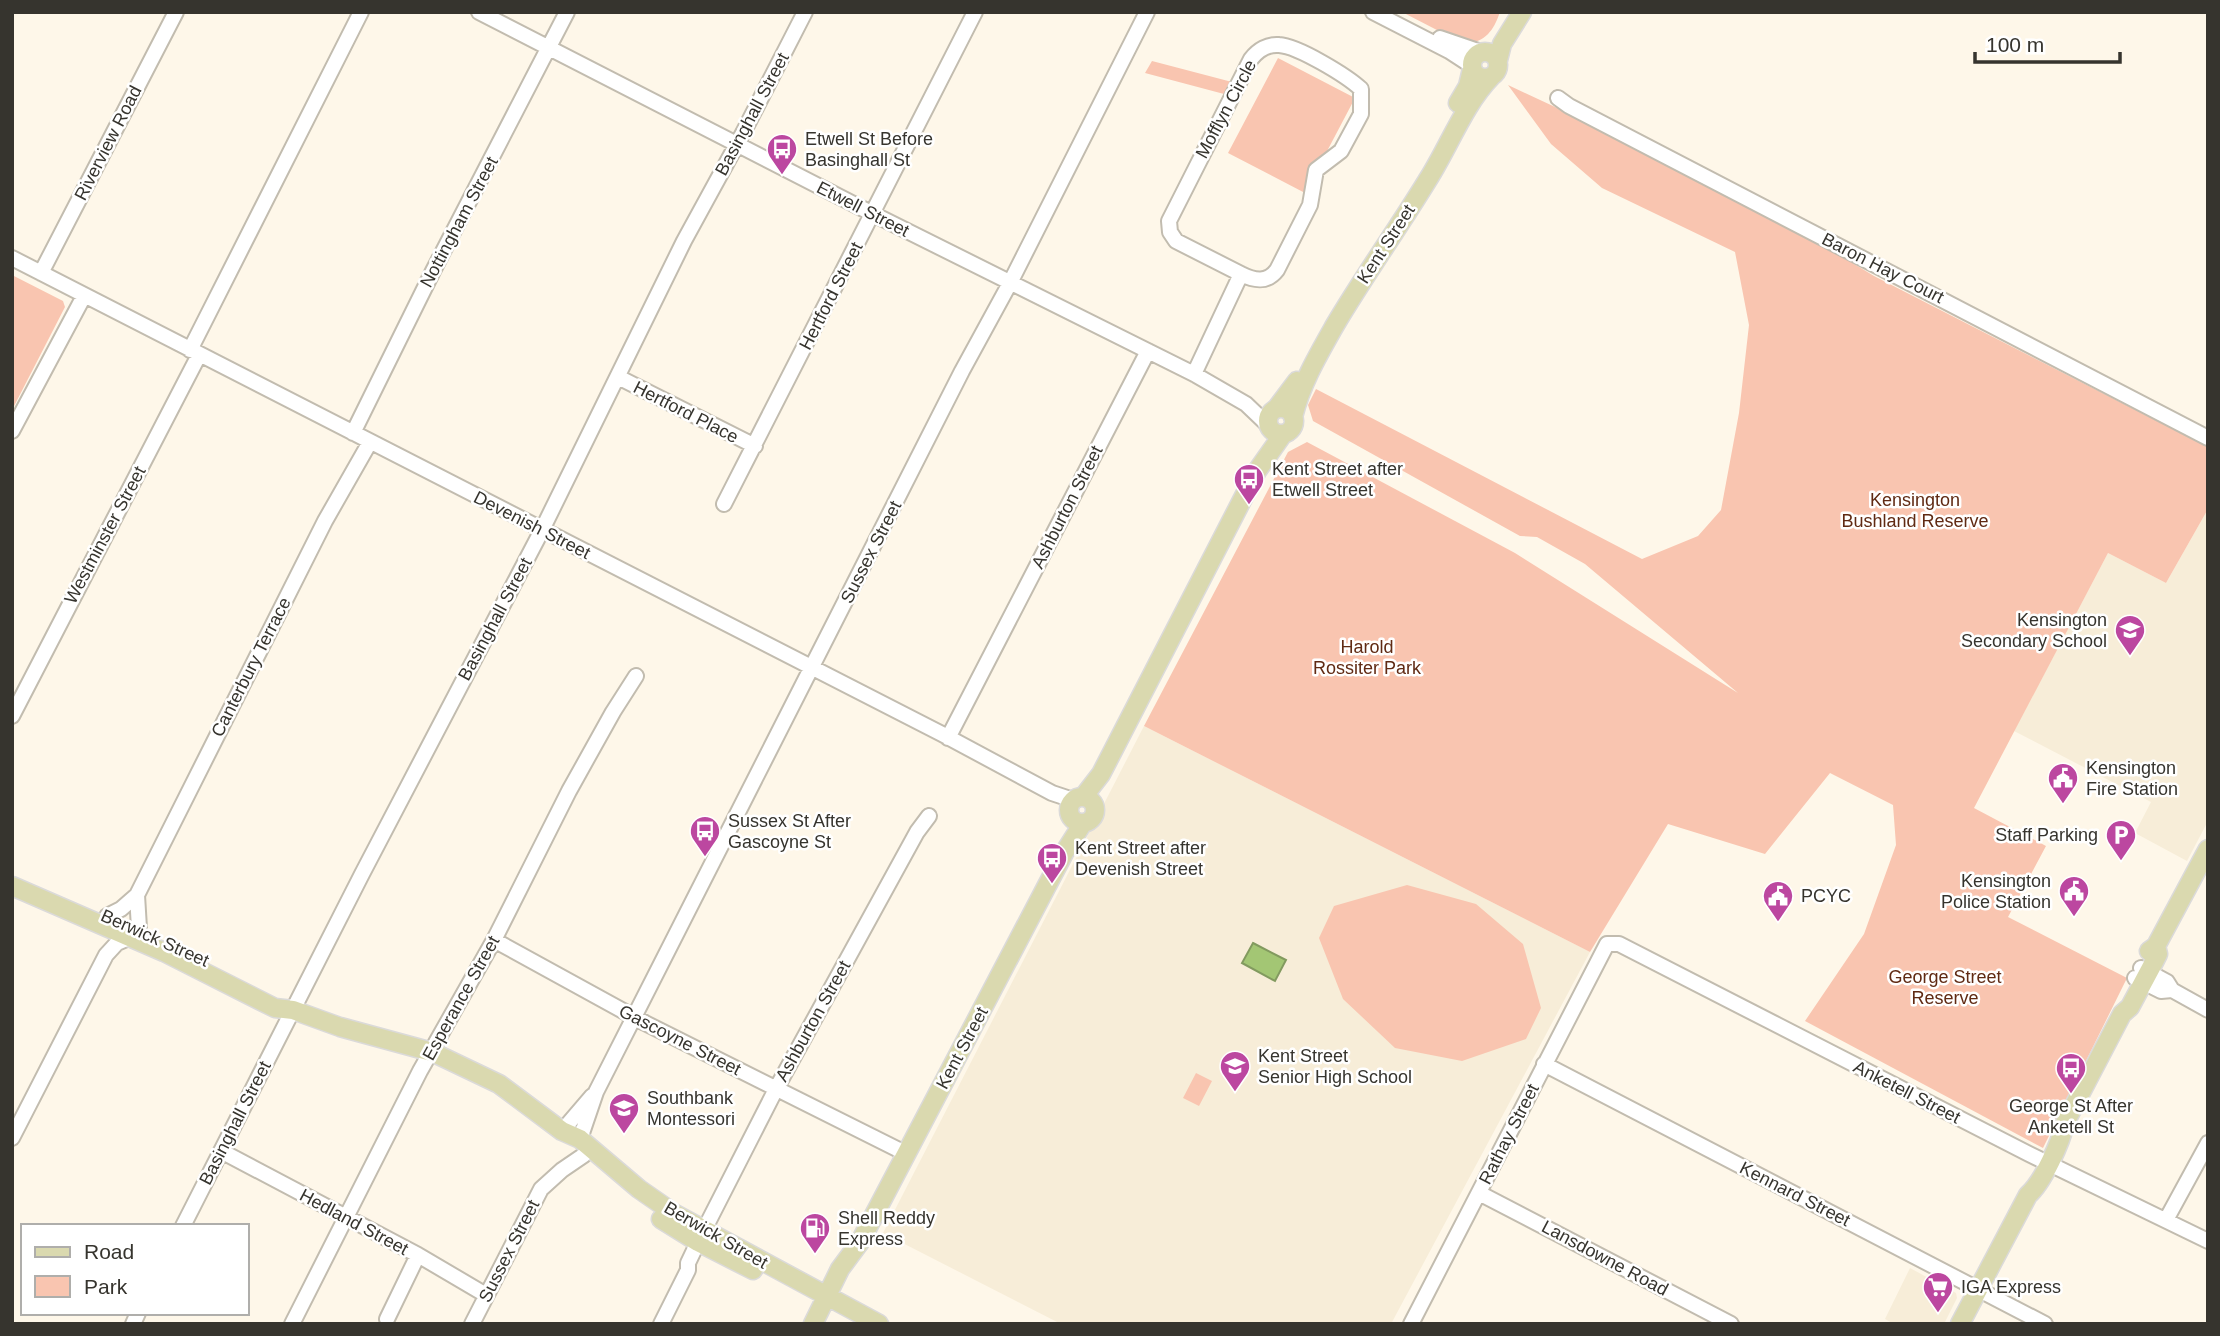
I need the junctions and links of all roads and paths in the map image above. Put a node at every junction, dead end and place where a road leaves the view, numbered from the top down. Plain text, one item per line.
1 (176, 12) edge
2 (361, 12) edge
3 (479, 12) edge
4 (567, 12) edge
5 (805, 12) edge
6 (975, 12) edge
7 (1147, 12) edge
8 (1373, 12) edge
9 (1388, 12) edge
10 (1510, 12) edge
11 (1522, 12) edge
12 (549, 48) junction
13 (1483, 63) junction
14 (1558, 98) dead end
15 (737, 144) junction
16 (873, 214) junction
17 (12, 258) edge
18 (41, 273) junction
19 (1241, 274) junction
20 (1010, 283) junction
21 (84, 296) junction
22 (1148, 351) junction
23 (194, 352) junction
24 (1194, 374) junction
25 (618, 377) junction
26 (1274, 421) junction
27 (12, 431) edge
28 (353, 433) junction
29 (2208, 438) edge
30 (370, 442) junction
31 (755, 446) junction
32 (724, 504) dead end
33 (542, 530) junction
34 (811, 668) junction
35 (636, 676) dead end
36 (12, 716) edge
37 (948, 738) junction
38 (1079, 808) junction
39 (929, 816) dead end
40 (2208, 849) edge
41 (12, 874) edge
42 (12, 886) edge
43 (137, 895) junction
44 (105, 920) junction
45 (135, 933) junction
46 (494, 940) junction
47 (1607, 944) joint
48 (106, 955) junction
49 (2142, 975) junction
50 (293, 1010) junction
51 (2208, 1010) edge
52 (634, 1017) junction
53 (432, 1052) junction
54 (1544, 1064) junction
55 (776, 1089) junction
56 (596, 1092) junction
57 (562, 1131) junction
58 (12, 1138) edge
59 (2208, 1143) edge
60 (582, 1147) junction
61 (221, 1151) junction
62 (907, 1154) junction
63 (2045, 1161) junction
64 (1479, 1193) junction
65 (346, 1218) junction
66 (2166, 1220) junction
67 (184, 1224) edge
68 (703, 1240) junction
69 (2208, 1241) edge
70 (418, 1255) junction
71 (1978, 1289) junction
72 (486, 1295) junction
73 (828, 1308) edge
74 (387, 1319) dead end
75 (292, 1324) edge
76 (472, 1324) edge
77 (661, 1324) edge
78 (813, 1324) edge
79 (858, 1324) edge
80 (879, 1324) edge
81 (1411, 1324) edge
82 (1731, 1324) edge
83 (1960, 1324) edge
84 (2045, 1324) edge

1 - 18 street, Riverview Road
2 - 23 street, Westminster Street
3 - 12 street, Etwell Street
4 - 12 street, Nottingham Street
5 - 15 street, Basinghall Street
6 - 16 street, Hertford Street
7 - 20 street, Sussex Street
8 - 13 street
9 - 13 street
10 - 13 main road, Kent Street
11 - 13 main road, Kent Street
12 - 15 street, Etwell Street
12 - 28 street, Nottingham Street
13 - 26 main road, Kent Street
13 - 26 main road, Kent Street
14 - 29 street, Baron Hay Court
15 - 16 street, Etwell Street
15 - 25 street, Basinghall Street
16 - 20 street, Etwell Street
16 - 31 street, Hertford Street
17 - 18 street, Devenish Street
18 - 21 street, Devenish Street
19 - 19 street, Mofflyn Circle
19 - 24 street
20 - 22 street, Etwell Street
20 - 34 street, Sussex Street
21 - 23 street, Devenish Street
21 - 27 street
22 - 24 street, Etwell Street
22 - 37 street, Ashburton Street
23 - 28 street, Devenish Street
23 - 36 street, Westminster Street
24 - 26 street, Etwell Street
25 - 31 street, Hertford Place
25 - 33 street, Basinghall Street
26 - 38 main road, Kent Street
28 - 30 street, Devenish Street
30 - 33 street, Devenish Street
30 - 43 street, Canterbury Terrace
31 - 32 street, Hertford Street
33 - 34 street, Devenish Street
33 - 50 street, Basinghall Street
34 - 37 street, Devenish Street
34 - 52 street, Sussex Street
35 - 46 street, Esperance Street
37 - 38 street, Devenish Street
38 - 62 main road, Kent Street
39 - 55 street, Ashburton Street
40 - 49 main road
41 - 44 main road, Berwick Street
42 - 44 main road, Berwick Street
43 - 44 street, Canterbury Terrace
43 - 45 street
44 - 45 main road, Berwick Street
44 - 48 street
45 - 48 street
45 - 50 main road, Berwick Street
46 - 52 street, Gascoyne Street
46 - 53 street, Esperance Street
47 - 54 street, Rathay Street
47 - 63 street, Anketell Street
48 - 58 street
49 - 51 street
49 - 63 main road
50 - 53 main road, Berwick Street
50 - 61 street, Basinghall Street
52 - 55 street, Gascoyne Street
52 - 56 street, Sussex Street
53 - 57 main road, Berwick Street
53 - 65 street, Esperance Street
54 - 64 street, Rathay Street
54 - 71 street, Kennard Street
55 - 62 street, Gascoyne Street
55 - 68 street, Ashburton Street
56 - 57 street, Sussex Street
56 - 60 street, Sussex Street
57 - 60 main road, Berwick Street
59 - 66 street
60 - 68 main road, Berwick Street
60 - 72 street, Sussex Street
61 - 65 street, Hedland Street
61 - 67 street, Basinghall Street
62 - 73 main road, Kent Street
63 - 66 street, Anketell Street
63 - 71 main road
64 - 81 street, Rathay Street
64 - 82 street, Lansdowne Road
65 - 70 street, Hedland Street
65 - 75 street, Esperance Street
66 - 69 street, Anketell Street
68 - 73 main road, Berwick Street
68 - 77 street, Ashburton Street
70 - 72 street, Hedland Street
70 - 74 street
71 - 83 main road
71 - 84 street, Kennard Street
72 - 76 street, Sussex Street
73 - 78 main road, Kent Street
73 - 79 main road, Berwick Street
73 - 80 main road, Berwick Street

